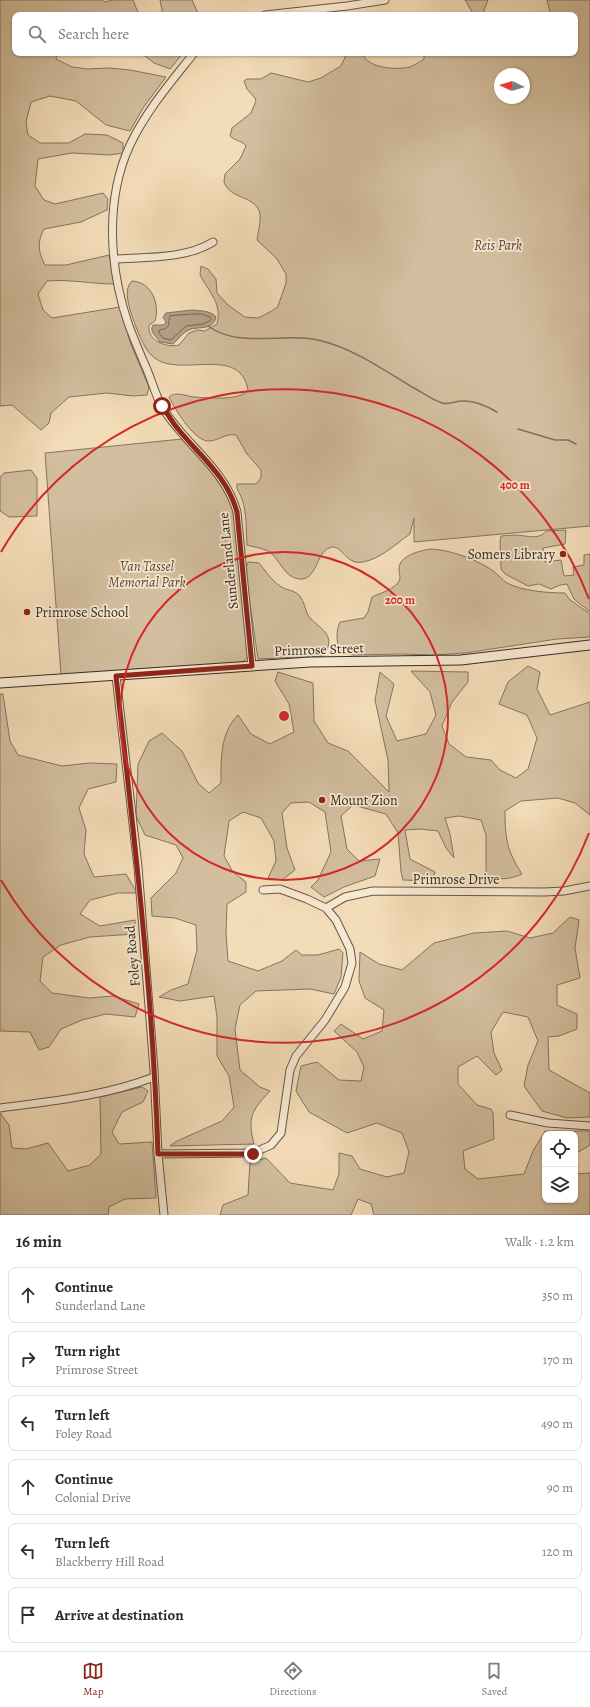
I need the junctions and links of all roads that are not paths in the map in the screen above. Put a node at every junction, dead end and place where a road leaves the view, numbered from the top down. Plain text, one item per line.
1 (385, 0) edge
2 (292, 12) edge
3 (192, 56) edge
4 (213, 242) dead end
5 (115, 259) junction
6 (590, 645) edge
7 (252, 666) junction
8 (116, 676) junction
9 (0, 683) edge
10 (590, 886) edge
11 (264, 890) dead end
12 (326, 908) junction
13 (154, 1077) junction
14 (0, 1108) edge
15 (510, 1115) dead end
16 (590, 1126) edge
17 (158, 1154) junction
18 (164, 1215) edge

1 - 2 street
3 - 5 street, Sunderland Lane
4 - 5 street
5 - 7 street, Sunderland Lane
6 - 7 main road, Primrose Street
7 - 8 main road, Primrose Street
8 - 9 main road, Primrose Street
8 - 13 street, Foley Road
10 - 12 street, Primrose Drive
11 - 12 street
12 - 17 street
13 - 14 street
13 - 17 street, Foley Road
15 - 16 street
17 - 18 street, Foley Road

